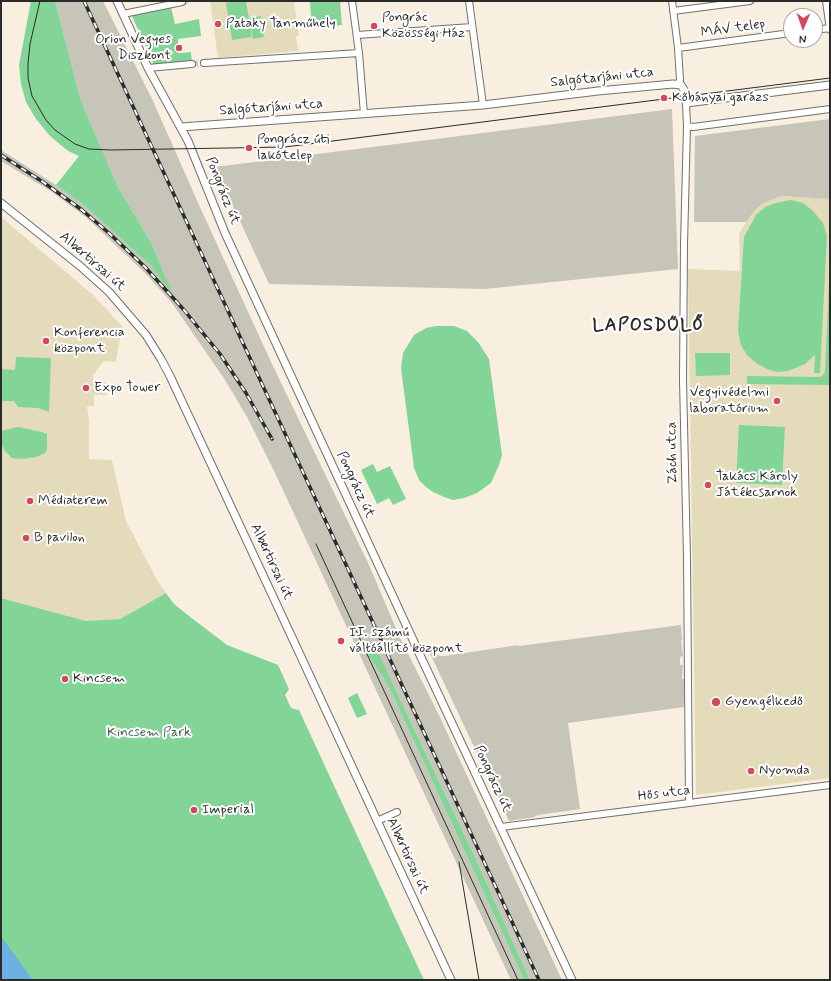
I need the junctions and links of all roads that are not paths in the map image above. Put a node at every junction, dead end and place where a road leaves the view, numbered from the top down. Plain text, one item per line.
1 (117, 1) edge
2 (352, 1) edge
3 (469, 1) edge
4 (672, 1) edge
5 (750, 1) edge
6 (826, 1) edge
7 (182, 2) dead end
8 (674, 11) junction
9 (123, 14) junction
10 (472, 27) junction
11 (830, 29) edge
12 (783, 34) edge
13 (357, 35) junction
14 (678, 48) junction
15 (359, 52) junction
16 (205, 63) tunnel mouth
17 (192, 64) tunnel mouth
18 (148, 68) junction
19 (678, 84) junction
20 (830, 85) edge
21 (686, 103) junction
22 (483, 105) junction
23 (830, 109) edge
24 (364, 114) junction
25 (687, 126) junction
26 (181, 127) junction
27 (1, 203) edge
28 (830, 785) edge
29 (689, 802) junction
30 (397, 812) dead end
31 (376, 821) junction
32 (501, 827) junction
33 (451, 980) edge
34 (572, 980) edge

1 - 9 street, Pongrácz út
2 - 13 street
3 - 10 street
4 - 8 street
5 - 8 street, MÁV telep
6 - 11 street
7 - 9 street
8 - 14 street
9 - 18 street, Pongrácz út
10 - 13 street
10 - 22 street
12 - 14 street, MÁV telep
13 - 15 street
14 - 19 street
15 - 16 street
15 - 24 street
17 - 18 street
18 - 26 street, Pongrácz út
19 - 21 street
19 - 22 street, Salgótarjáni utca
20 - 21 street
21 - 25 street, Zách utca
22 - 24 street, Salgótarjáni utca
23 - 25 street
24 - 26 street, Salgótarjáni utca
25 - 29 street, Zách utca
26 - 32 street, Pongrácz út
27 - 31 street, Albertirsai út
28 - 29 street, Hős utca
29 - 32 street, Hős utca
30 - 31 street
31 - 33 street, Albertirsai út
32 - 34 street, Pongrácz út

